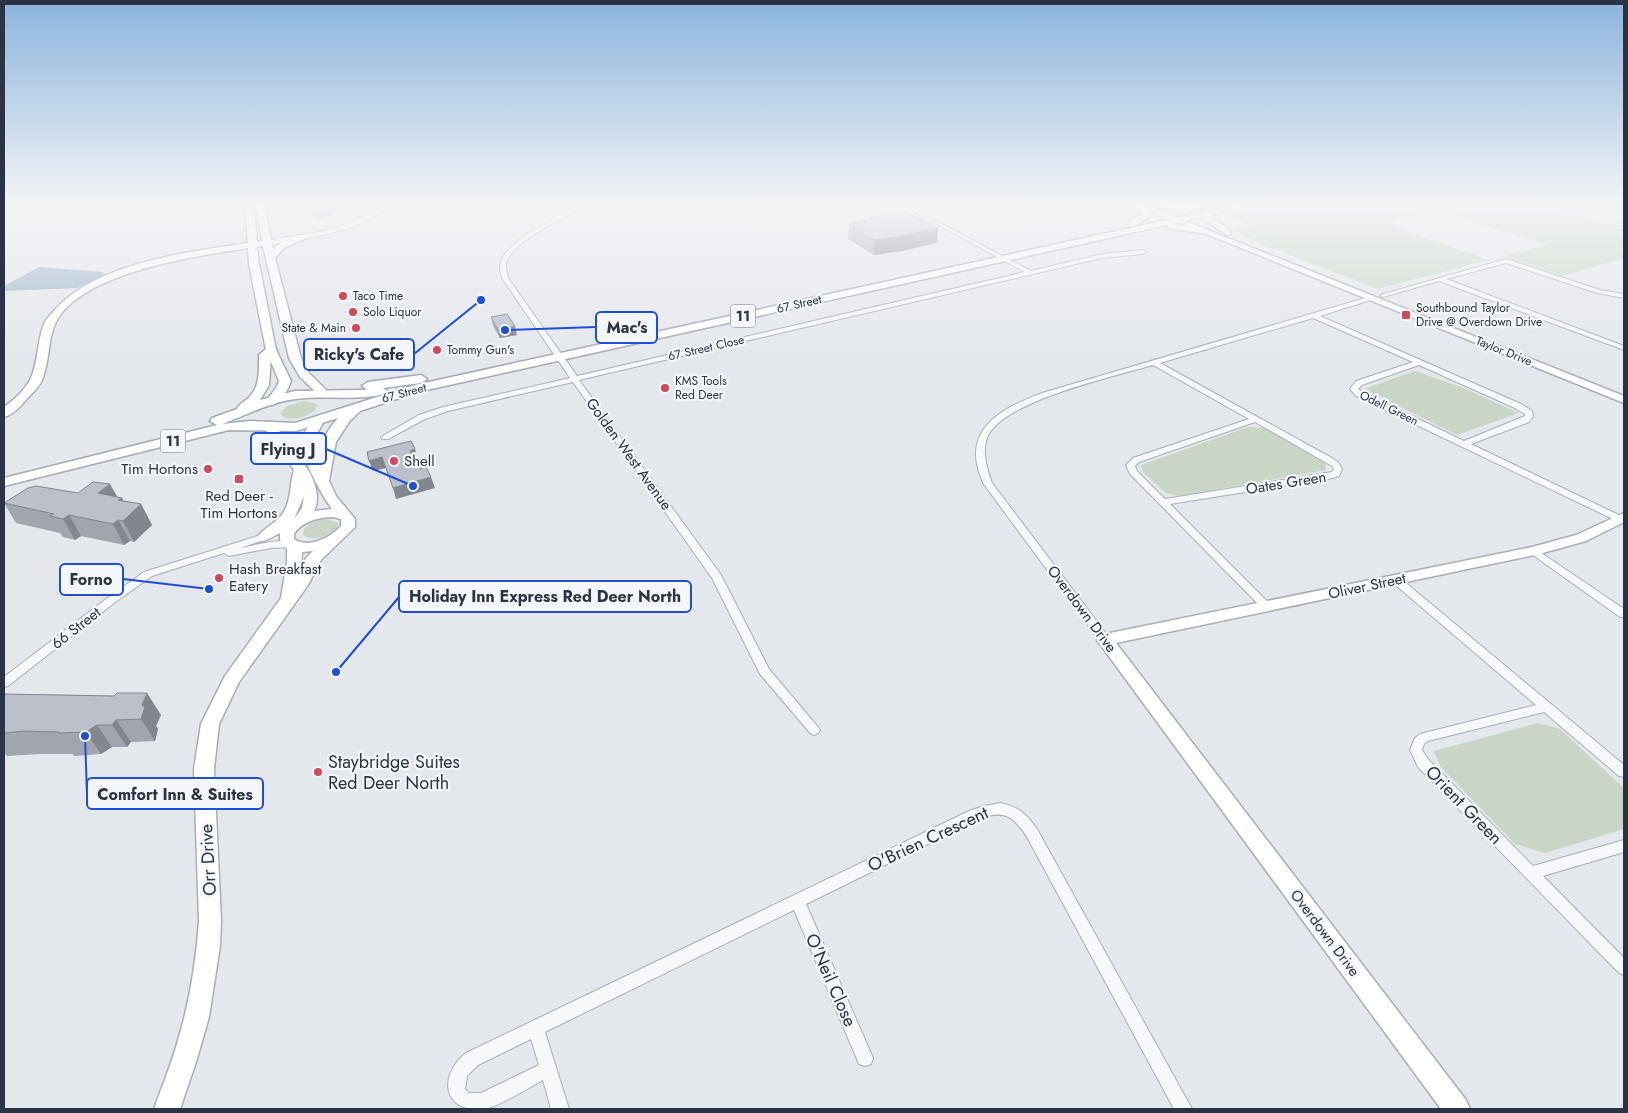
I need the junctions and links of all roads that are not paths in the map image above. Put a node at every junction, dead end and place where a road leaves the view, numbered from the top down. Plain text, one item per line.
1 (194, 255) edge
2 (238, 255) edge
3 (253, 255) edge
4 (269, 255) edge
5 (272, 255) edge
6 (507, 255) edge
7 (1005, 255) edge
8 (1111, 255) edge
9 (1264, 255) edge
10 (1284, 255) edge
11 (1000, 256) junction
12 (270, 258) junction
13 (254, 264) junction
14 (1032, 272) junction
15 (1439, 279) junction
16 (1384, 295) junction
17 (1624, 296) edge
18 (1372, 298) junction
19 (1313, 315) junction
20 (1624, 348) edge
21 (271, 350) junction
22 (557, 354) junction
23 (1420, 362) junction
24 (1154, 363) junction
25 (433, 377) junction
26 (574, 378) junction
27 (310, 382) junction
28 (1624, 390) edge
29 (325, 395) junction
30 (1624, 400) edge
31 (272, 401) junction
32 (360, 407) junction
33 (4, 413) edge
34 (225, 418) junction
35 (1256, 419) junction
36 (318, 420) junction
37 (272, 431) junction
38 (386, 437) dead end
39 (1464, 444) junction
40 (300, 470) junction
41 (4, 472) edge
42 (322, 481) junction
43 (4, 482) edge
44 (1165, 502) junction
45 (344, 516) junction
46 (1622, 518) edge
47 (298, 522) junction
48 (264, 537) junction
49 (333, 541) junction
50 (292, 545) junction
51 (1534, 551) junction
52 (206, 556) junction
53 (1396, 580) junction
54 (289, 599) junction
55 (1266, 606) junction
56 (1624, 614) edge
57 (1105, 640) junction
58 (4, 683) edge
59 (1546, 707) junction
60 (814, 730) dead end
61 (1624, 772) edge
62 (1624, 846) edge
63 (1531, 873) junction
64 (797, 901) junction
65 (1624, 968) edge
66 (536, 1028) junction
67 (865, 1058) dead end
68 (548, 1068) junction
69 (167, 1109) edge
70 (560, 1109) edge
71 (1183, 1109) edge
72 (1457, 1109) edge

1 - 33 main road
2 - 13 main road
3 - 13 main road
4 - 12 main road
5 - 12 main road
6 - 22 street, Golden West Avenue
7 - 11 main road, 67 Street / 11
8 - 14 street, 67 Street Close
9 - 18 main road, Taylor Drive
10 - 16 main road, Taylor Drive
11 - 14 street
11 - 22 main road, 67 Street / 11
12 - 27 main road
13 - 21 main road
14 - 26 street, 67 Street Close
15 - 16 street
15 - 17 street
15 - 20 street
16 - 28 main road, Taylor Drive
18 - 19 street, Overdown Drive
18 - 30 main road, Taylor Drive
19 - 23 street
19 - 24 street, Overdown Drive
21 - 31 main road
21 - 34 main road
22 - 25 main road, 67 Street / 11
22 - 26 street, Golden West Avenue
22 - 32 main road, 67 Street / 11
23 - 39 street
23 - 39 street, Odell Green
24 - 35 street, Oates Green
24 - 57 street, Overdown Drive
25 - 27 main road
25 - 29 main road, 67 Street / 11
26 - 38 street, 67 Street Close
26 - 60 street, Golden West Avenue
27 - 29 main road
29 - 31 main road
29 - 36 main road
31 - 34 main road, 11
31 - 37 main road
32 - 36 main road, 67 Street / 11
32 - 42 main road
34 - 41 main road, 11
35 - 44 street
35 - 44 street, Oates Green
36 - 37 main road, 67 Street
36 - 42 main road
37 - 40 main road
37 - 43 main road, 67 Street
39 - 46 street, Odell Green
40 - 47 main road
40 - 48 main road
42 - 45 main road
44 - 55 street
45 - 47 main road
45 - 49 main road, Orr Drive
46 - 51 main road, Oliver Street
47 - 48 street, 66 Street
47 - 50 main road, Orr Drive
48 - 52 street, 66 Street
49 - 50 main road
49 - 54 main road, Orr Drive
50 - 52 street, 66 Street
50 - 54 main road, Orr Drive
51 - 53 main road, Oliver Street
51 - 56 street
52 - 58 street, 66 Street
53 - 55 main road, Oliver Street
53 - 59 street
54 - 69 main road, Orr Drive
55 - 57 main road, Oliver Street
57 - 72 main road, Overdown Drive
59 - 61 street
59 - 63 street, Orient Green
62 - 63 street
63 - 65 street, Orient Green
64 - 66 street, O'Brien Crescent
64 - 67 street, O'Neil Close
64 - 71 street, O'Brien Crescent
66 - 68 street
66 - 68 street, O'Brien Crescent
68 - 70 street

